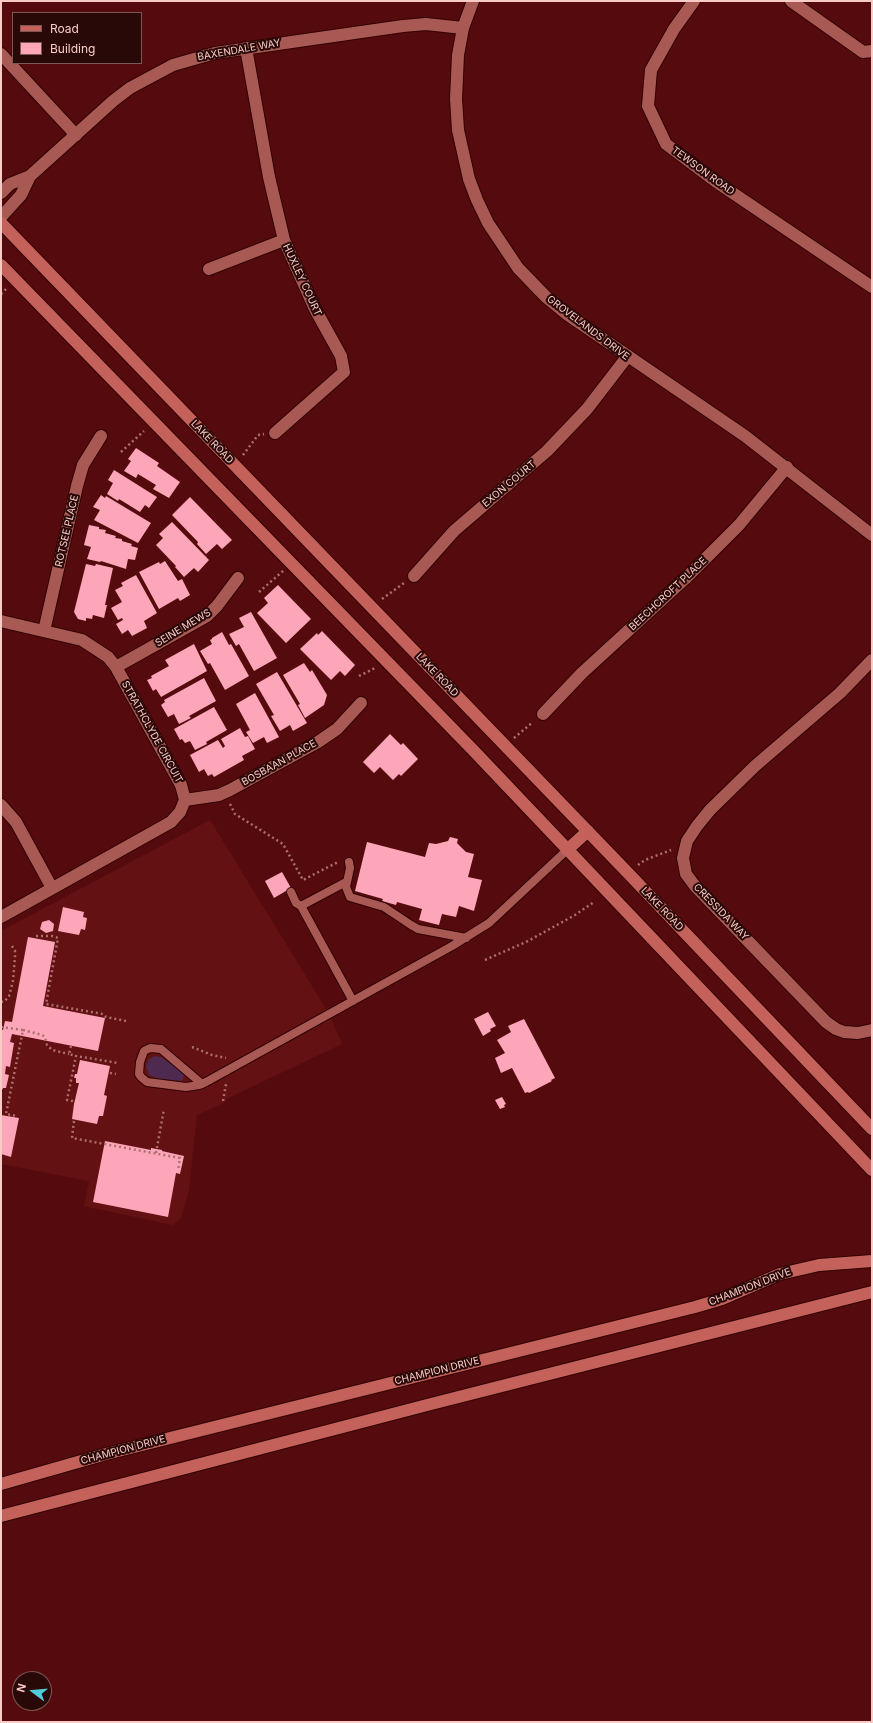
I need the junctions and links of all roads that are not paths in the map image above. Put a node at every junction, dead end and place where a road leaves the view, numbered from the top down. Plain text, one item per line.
1 (472, 1) edge
2 (694, 1) edge
3 (791, 1) edge
4 (463, 28) junction
5 (246, 48) junction
6 (872, 51) edge
7 (1, 54) edge
8 (76, 135) junction
9 (30, 176) junction
10 (1, 193) edge
11 (1, 217) edge
12 (1, 223) edge
13 (284, 240) junction
14 (1, 265) edge
15 (210, 268) dead end
16 (872, 288) edge
17 (627, 357) junction
18 (275, 434) road end
19 (101, 436) dead end
20 (787, 467) junction
21 (872, 535) edge
22 (414, 576) road end
23 (238, 578) dead end
24 (1, 622) edge
25 (44, 631) junction
26 (872, 660) edge
27 (116, 667) junction
28 (361, 703) dead end
29 (543, 714) road end
30 (185, 800) junction
31 (1, 805) edge
32 (588, 831) junction
33 (567, 850) junction
34 (349, 862) dead end
35 (346, 882) junction
36 (52, 888) junction
37 (291, 892) dead end
38 (301, 906) junction
39 (1, 917) edge
40 (466, 938) junction
41 (353, 1001) junction
42 (872, 1030) edge
43 (202, 1084) junction
44 (872, 1129) edge
45 (872, 1170) edge
46 (872, 1261) edge
47 (872, 1292) edge
48 (1, 1484) edge
49 (1, 1516) edge

1 - 4 street, GROVELANDS DRIVE
2 - 16 street, TEWSON ROAD
3 - 6 street
4 - 5 street, BAXENDALE WAY
4 - 17 street, GROVELANDS DRIVE
5 - 8 street, BAXENDALE WAY
5 - 13 street, HUXLEY COURT
7 - 8 street
8 - 9 street, BAXENDALE WAY
9 - 10 street, BAXENDALE WAY
9 - 11 street, BAXENDALE WAY
12 - 32 main road, LAKE ROAD
13 - 15 street
13 - 18 street, HUXLEY COURT
14 - 33 main road
17 - 20 street, GROVELANDS DRIVE
17 - 22 street, EXON COURT
19 - 25 street, ROTSEE PLACE
20 - 21 street, GROVELANDS DRIVE
20 - 29 street, BEECHCROFT PLACE
23 - 27 street, SEINE MEWS
24 - 25 street, STRATHCLYDE CIRCUIT
25 - 27 street, STRATHCLYDE CIRCUIT
26 - 42 street, CRESSIDA WAY
27 - 30 street, STRATHCLYDE CIRCUIT
28 - 30 street, BOSBAAN PLACE
30 - 36 street
31 - 36 street
32 - 33 main road
32 - 44 main road, LAKE ROAD
33 - 40 lane
33 - 45 main road
34 - 35 lane
35 - 38 lane
35 - 40 lane
36 - 39 street
37 - 38 lane
38 - 41 lane
40 - 41 lane
41 - 43 lane
43 - 43 lane
46 - 48 main road, CHAMPION DRIVE
47 - 49 main road

